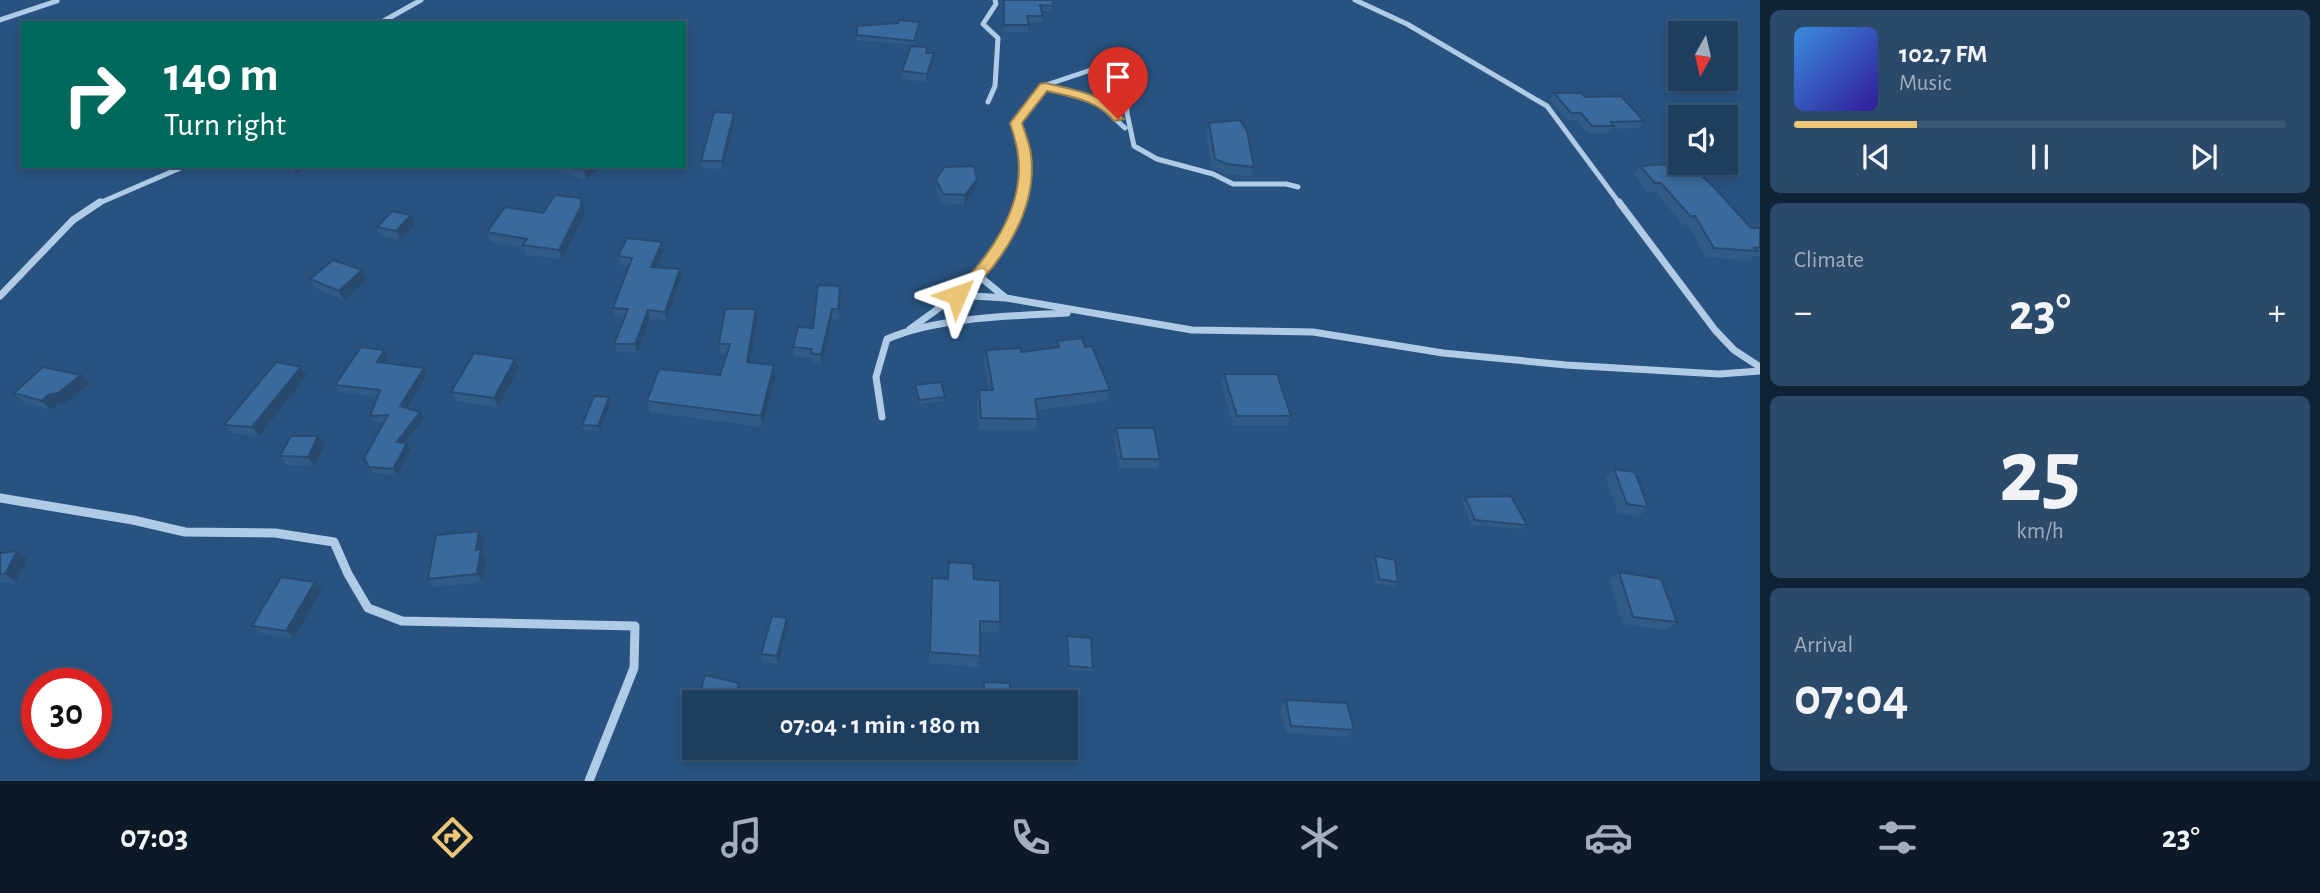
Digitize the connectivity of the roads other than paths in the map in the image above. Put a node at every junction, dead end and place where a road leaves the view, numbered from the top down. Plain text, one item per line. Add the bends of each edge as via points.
1 (421, 0) edge
2 (995, 0) edge
3 (1355, 0) edge
4 (57, 2) edge
5 (0, 20) edge
6 (384, 21) edge
7 (1045, 87) junction
8 (988, 102) dead end
9 (1128, 131) junction
10 (181, 168) edge
11 (1298, 187) dead end
12 (979, 276) junction
13 (957, 295) junction
14 (0, 296) edge
15 (1006, 298) junction
16 (1078, 313) junction
17 (910, 329) junction
18 (1760, 369) edge
19 (882, 417) dead end
20 (0, 498) edge
21 (589, 781) edge

1 - 6 street
2 - 8 street via 983,24 998,38 995,86
3 - 18 street via 1407,23 1547,106 1715,330
4 - 5 street
7 - 9 street via 1108,106
7 - 9 street via 1126,55 1129,87 1124,116
7 - 12 street via 1016,123 1025,154 1018,208 998,251
9 - 11 street via 1134,146 1157,159 1233,184
10 - 14 street via 102,201 73,220
12 - 13 street
12 - 15 street
13 - 15 street
13 - 17 street
15 - 16 street
16 - 17 street
16 - 18 street via 1192,330 1313,332 1566,366 1719,374
17 - 19 street via 887,339 876,377
20 - 21 street via 185,532 275,533 334,542 368,608 402,621 635,626 634,668

